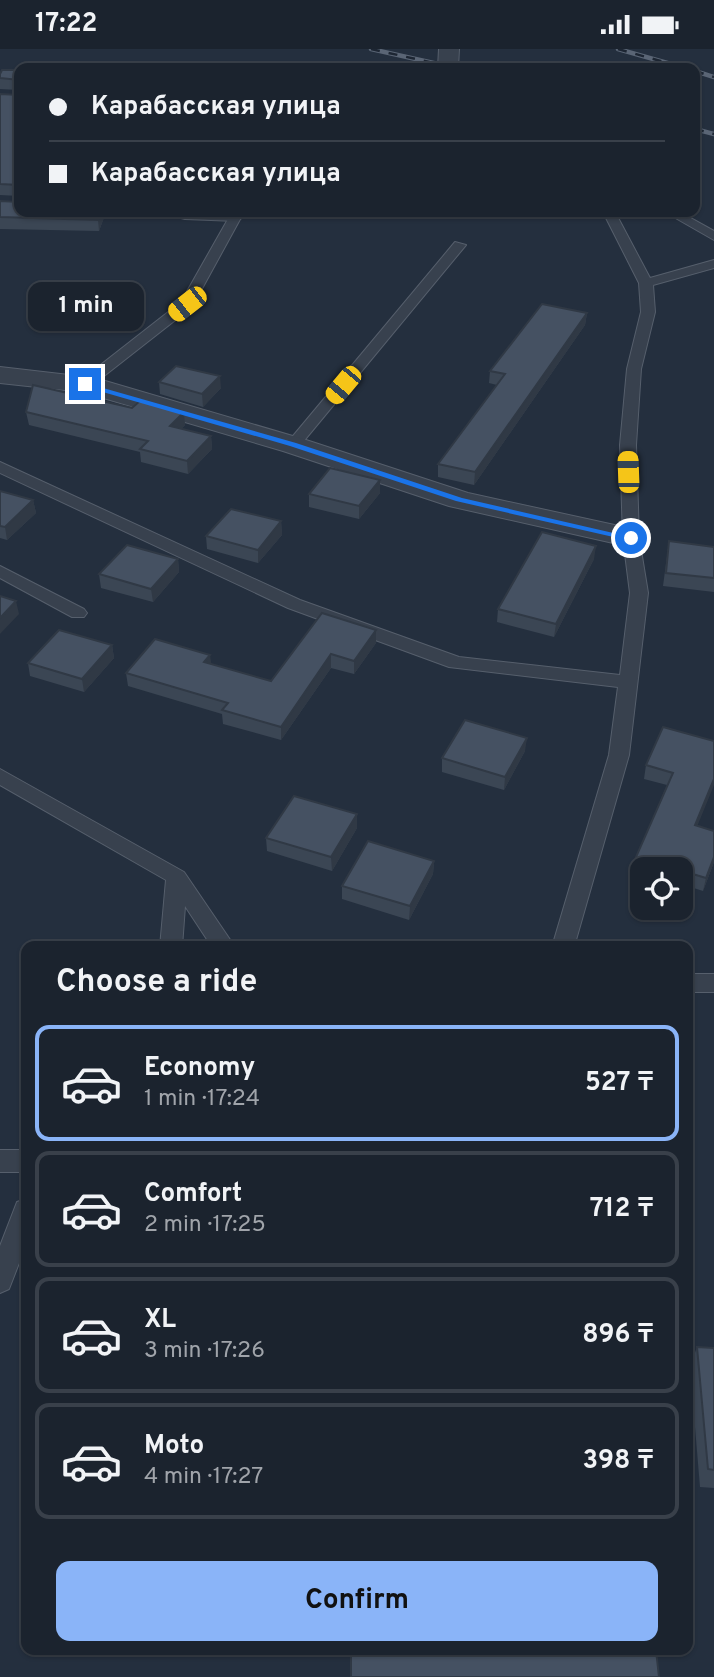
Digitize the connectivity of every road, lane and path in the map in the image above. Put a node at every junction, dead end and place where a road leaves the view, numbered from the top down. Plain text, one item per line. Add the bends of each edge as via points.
1 (235, 217) edge
2 (613, 217) edge
3 (680, 217) edge
4 (714, 236) edge
5 (460, 245) dead end
6 (714, 264) edge
7 (646, 283) junction
8 (0, 375) edge
9 (85, 384) junction
10 (293, 445) junction
11 (0, 467) edge
12 (631, 538) junction
13 (0, 571) edge
14 (78, 613) dead end
15 (628, 682) junction
16 (0, 776) edge
17 (177, 877) junction
18 (172, 941) edge
19 (220, 941) edge
20 (565, 941) edge
21 (693, 983) edge
22 (714, 983) edge
23 (0, 1161) edge
24 (21, 1161) edge
25 (21, 1223) edge
26 (0, 1280) edge

1 - 9 lane via 187,304
2 - 7 lane
3 - 4 lane
5 - 10 lane
6 - 7 lane
7 - 12 lane via 648,312 634,369 628,445
8 - 9 street
9 - 10 street
10 - 12 street via 460,500
11 - 15 lane via 294,604 456,663
12 - 15 lane via 639,593
13 - 14 lane
15 - 20 lane via 619,755
16 - 17 lane
17 - 18 lane
17 - 19 lane
21 - 22 lane
23 - 24 lane
25 - 26 lane

